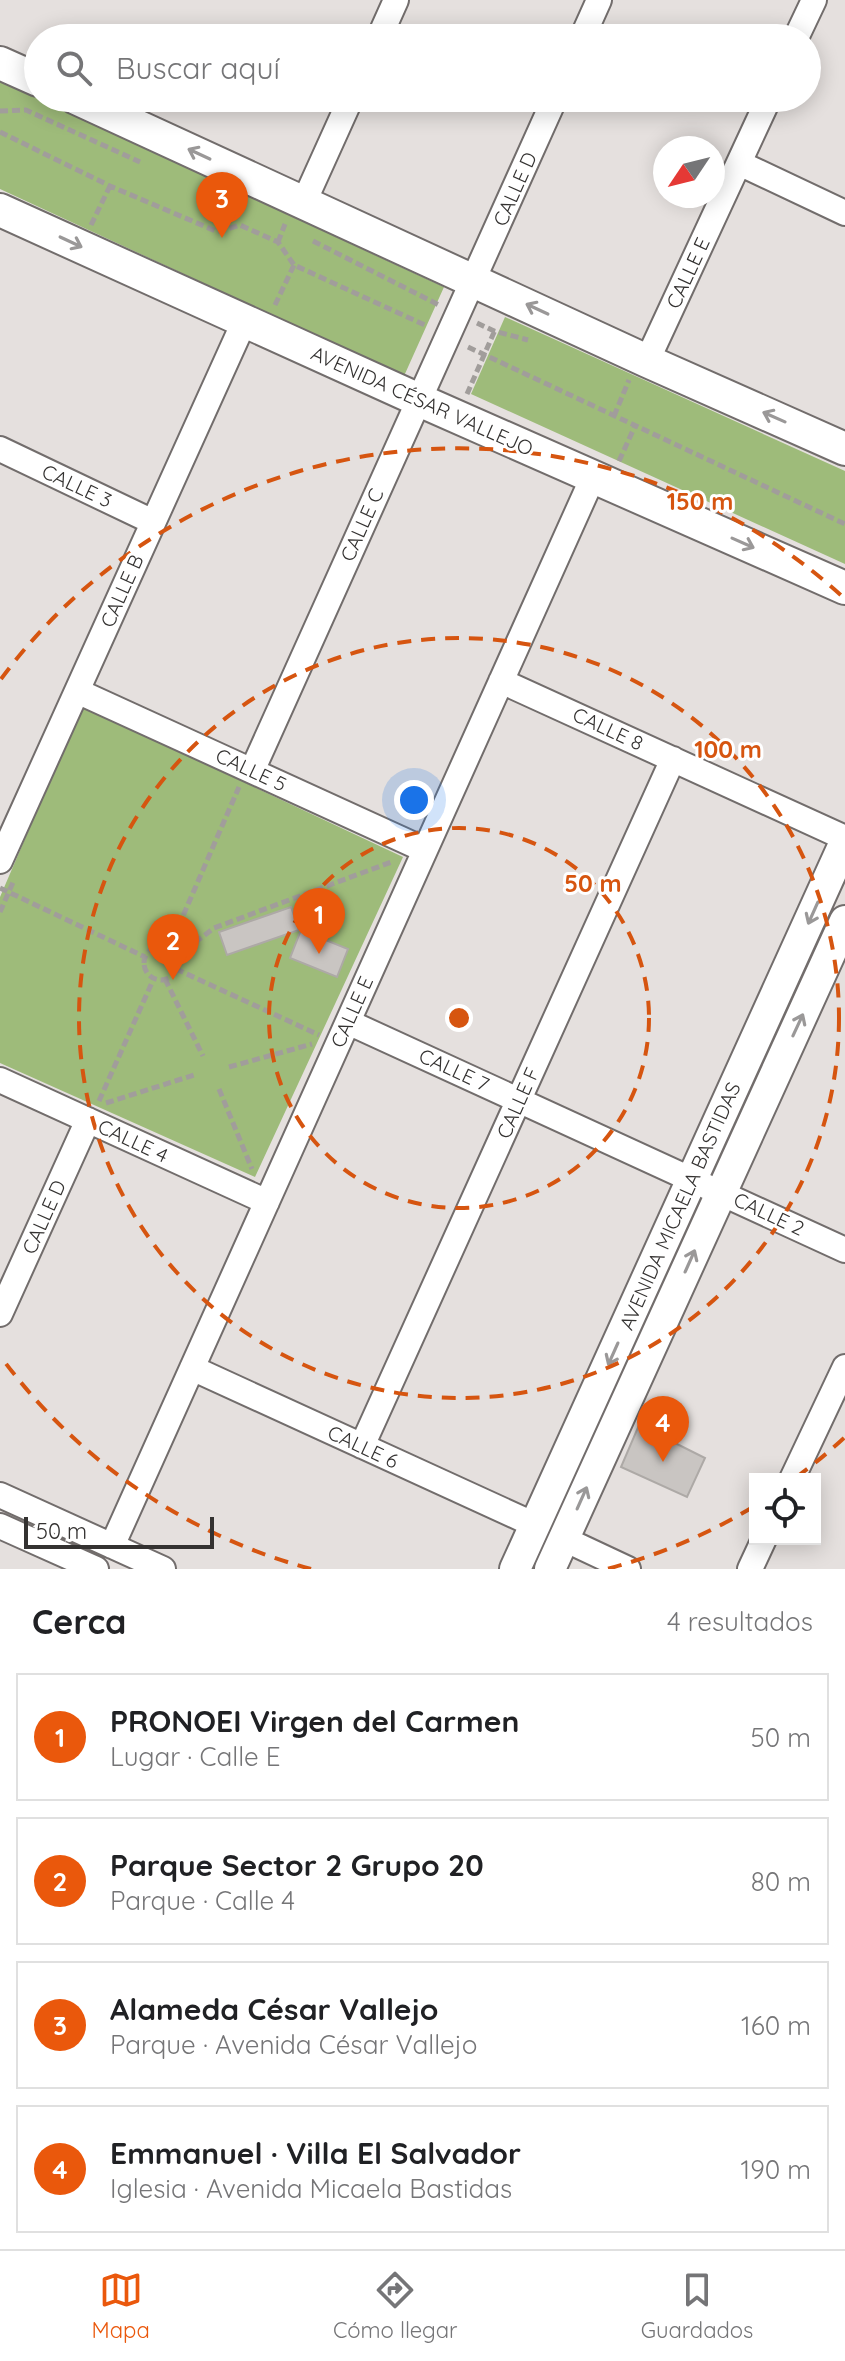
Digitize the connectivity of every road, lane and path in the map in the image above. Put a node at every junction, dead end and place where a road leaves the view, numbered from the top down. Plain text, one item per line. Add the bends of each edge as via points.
1 (599, 0) edge
2 (814, 0) edge
3 (390, 2) edge
4 (383, 24) edge
5 (588, 24) edge
6 (803, 24) edge
7 (0, 63) edge
8 (24, 74) edge
9 (107, 112) edge
10 (345, 112) edge
11 (549, 112) edge
12 (763, 112) edge
13 (0, 132) edge
14 (739, 163) junction
15 (110, 186) junction
16 (304, 202) junction
17 (0, 210) edge
18 (845, 213) edge
19 (90, 225) dead end
20 (294, 265) junction
21 (474, 280) junction
22 (509, 296) junction
23 (259, 315) junction
24 (447, 338) junction
25 (484, 355) junction
26 (643, 359) junction
27 (419, 400) junction
28 (614, 416) junction
29 (457, 417) junction
30 (635, 426) junction
31 (0, 449) edge
32 (845, 449) edge
33 (605, 471) junction
34 (153, 522) junction
35 (845, 524) edge
36 (845, 588) edge
37 (501, 681) junction
38 (77, 691) junction
39 (673, 759) junction
40 (248, 780) junction
41 (225, 782) dead end
42 (845, 840) edge
43 (425, 850) junction
44 (382, 854) dead end
45 (397, 860) junction
46 (8, 870) edge
47 (390, 875) dead end
48 (0, 888) edge
49 (9, 892) junction
50 (0, 912) edge
51 (845, 921) edge
52 (169, 948) junction
53 (145, 957) junction
54 (176, 957) junction
55 (176, 969) junction
56 (154, 978) junction
57 (165, 979) junction
58 (330, 1036) junction
59 (203, 1056) dead end
60 (309, 1056) dead end
61 (229, 1067) dead end
62 (194, 1075) dead end
63 (0, 1080) edge
64 (219, 1089) dead end
65 (519, 1100) junction
66 (88, 1120) junction
67 (261, 1164) dead end
68 (692, 1179) junction
69 (721, 1192) junction
70 (267, 1202) junction
71 (845, 1250) edge
72 (0, 1314) edge
73 (845, 1367) edge
74 (192, 1368) junction
75 (362, 1446) junction
76 (795, 1473) edge
77 (0, 1495) edge
78 (535, 1525) junction
79 (0, 1526) edge
80 (564, 1539) junction
81 (761, 1545) edge
82 (112, 1546) junction
83 (96, 1569) edge
84 (163, 1569) edge
85 (515, 1569) edge
86 (550, 1569) edge
87 (628, 1569) edge
88 (750, 1569) edge

1 - 5 street
2 - 6 street
3 - 4 street
7 - 8 main road
16 -> 9 main road
10 - 16 street
11 - 21 street, CALLE D
12 - 14 street, CALLE E
13 - 15 path
14 - 18 street
14 - 26 street, CALLE E
15 - 19 path
15 - 20 path via 218,232 240,225 278,242
16 - 21 main road
17 -> 23 main road, AVENIDA CÉSAR VALLEJO
20 - 23 path
20 - 24 path
21 - 22 main road
21 - 24 street, CALLE C
22 - 25 path
26 -> 22 main road
23 - 27 main road, AVENIDA CÉSAR VALLEJO
23 - 34 street, CALLE B
24 - 25 path
24 - 27 street, CALLE C
25 - 28 path
25 - 29 path
26 - 28 path
32 -> 26 main road
27 - 29 main road, AVENIDA CÉSAR VALLEJO
27 - 40 street, CALLE C
28 - 30 path
29 - 33 main road, AVENIDA CÉSAR VALLEJO
30 - 33 path
30 - 35 path
31 - 34 street, CALLE 3
33 -> 36 main road, AVENIDA CÉSAR VALLEJO
33 - 37 street, CALLE E
34 - 38 street, CALLE B
37 - 39 street, CALLE 8
37 - 43 street, CALLE E
38 - 40 street, CALLE 5
38 - 46 street, CALLE B
39 - 42 street, CALLE 8
39 - 65 street, CALLE F
40 - 41 path
40 - 43 street, CALLE 5
40 - 52 path
42 -> 68 street, AVENIDA MICAELA BASTIDAS
43 - 58 street, CALLE E
44 - 45 path
45 - 47 path
45 - 54 path via 214,928
46 - 49 path
48 - 49 path
49 - 50 path
49 - 53 path
69 -> 51 street, AVENIDA MICAELA BASTIDAS
52 - 53 path via 152,948
52 - 54 path
53 - 56 path via 145,969
54 - 55 path
55 - 57 path
55 - 58 path
56 - 57 path
56 - 62 path via 97,1105
57 - 59 path
58 - 60 path
58 - 61 path
58 - 65 street, CALLE 7
58 - 70 street, CALLE E
63 - 66 street, CALLE 4
64 - 67 path via 255,1177
65 - 68 street, CALLE 7
65 - 75 street, CALLE F
66 - 70 street, CALLE 4
66 - 72 street, CALLE D
68 - 69 street, CALLE 2
68 -> 78 street, AVENIDA MICAELA BASTIDAS
69 - 71 street, CALLE 2
80 -> 69 street, AVENIDA MICAELA BASTIDAS
70 - 74 street, CALLE E
73 - 76 street
74 - 75 street, CALLE 6
74 - 82 street, CALLE E
75 - 78 street, CALLE 6
77 - 82 street
78 - 85 street, AVENIDA MICAELA BASTIDAS
79 - 83 street
80 - 86 street, AVENIDA MICAELA BASTIDAS
80 - 87 street
81 - 88 street
82 - 84 street

